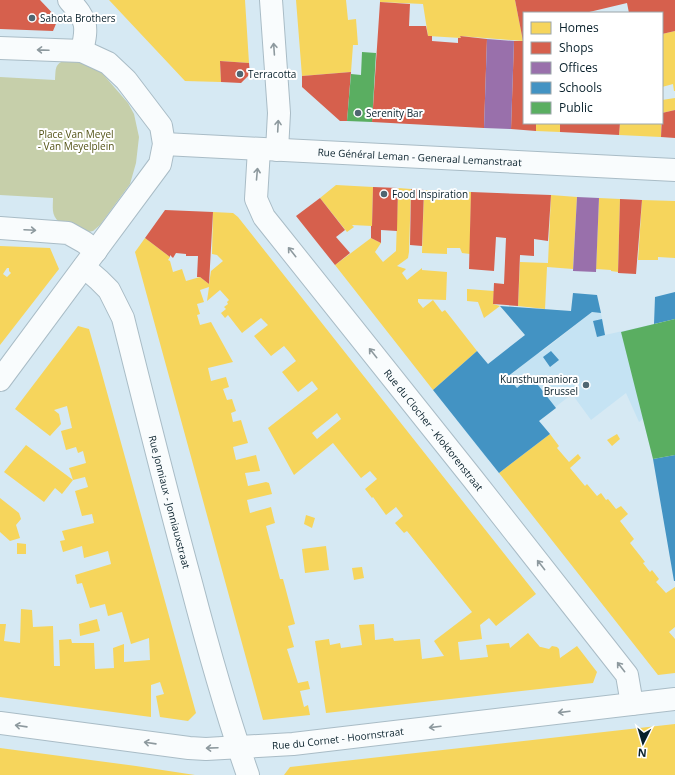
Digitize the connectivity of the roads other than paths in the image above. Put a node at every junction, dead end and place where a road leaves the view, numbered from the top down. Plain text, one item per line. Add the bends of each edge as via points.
1 (69, 0) edge
2 (271, 0) edge
3 (0, 48) edge
4 (82, 51) junction
5 (164, 144) junction
6 (268, 150) junction
7 (675, 170) edge
8 (0, 228) edge
9 (90, 259) junction
10 (0, 380) edge
11 (675, 699) edge
12 (632, 704) junction
13 (0, 723) edge
14 (239, 747) junction
15 (248, 775) edge

1 - 4 street via 82,14 86,33
6 -> 2 street, Rue du Clocher - Kloktorenstraat via 279,107
4 -> 3 street
4 - 5 street via 108,63 126,80 161,126
5 - 6 street, Rue Général Leman - Generaal Lemanstraat
5 - 9 street via 160,164
6 - 7 street, Rue Général Leman - Generaal Lemanstraat
12 -> 6 street, Rue du Clocher - Kloktorenstraat via 627,675 264,217 256,199
8 -> 9 street via 68,233 84,242
9 - 10 street
9 - 14 street, Rue Jonniaux - Jonniauxstraat via 123,318 177,531 216,675
11 - 12 street, Rue du Cornet - Hoornstraat
12 -> 14 street, Rue du Cornet - Hoornstraat via 293,744
14 -> 13 street, Rue du Cornet - Hoornstraat via 189,748
14 - 15 street, Rue Jonniaux - Jonniauxstraat

